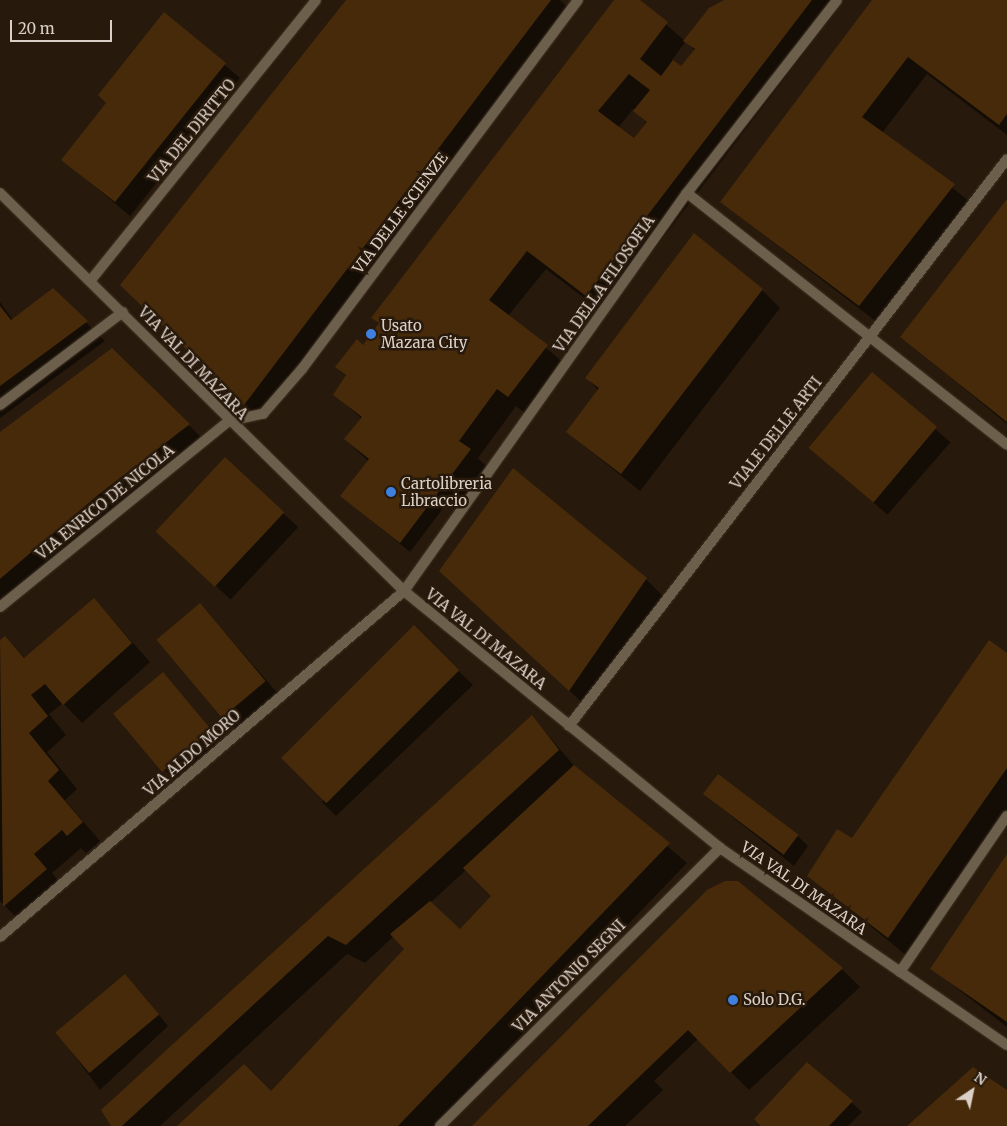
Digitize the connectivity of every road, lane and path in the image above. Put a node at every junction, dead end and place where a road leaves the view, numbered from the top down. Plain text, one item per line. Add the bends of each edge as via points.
1 (316, 0) edge
2 (578, 0) edge
3 (837, 0) edge
4 (1007, 159) edge
5 (0, 193) edge
6 (687, 193) junction
7 (91, 280) junction
8 (123, 312) junction
9 (871, 336) junction
10 (0, 405) edge
11 (228, 421) junction
12 (1007, 444) edge
13 (404, 591) junction
14 (0, 607) edge
15 (569, 726) junction
16 (1007, 816) edge
17 (720, 848) junction
18 (0, 938) edge
19 (900, 972) junction
20 (1007, 1045) edge
21 (440, 1126) edge

1 - 7 street, VIA DEL DIRITTO
2 - 11 street, VIA DELLE SCIENZE via 302,369 263,414
3 - 6 street, VIA DELLA FILOSOFIA
4 - 9 street, VIALE DELLE ARTI
5 - 7 street, VIA VAL DI MAZARA
6 - 9 street
6 - 13 street, VIA DELLA FILOSOFIA
7 - 8 street, VIA VAL DI MAZARA
8 - 10 street
8 - 11 street, VIA VAL DI MAZARA
9 - 12 street
9 - 15 street, VIALE DELLE ARTI
11 - 13 street, VIA VAL DI MAZARA
11 - 14 street, VIA ENRICO DE NICOLA
13 - 15 street, VIA VAL DI MAZARA
13 - 18 street, VIA ALDO MORO
15 - 17 street, VIA VAL DI MAZARA
16 - 19 street
17 - 19 street, VIA VAL DI MAZARA
17 - 21 street, VIA ANTONIO SEGNI
19 - 20 street, VIA VAL DI MAZARA

